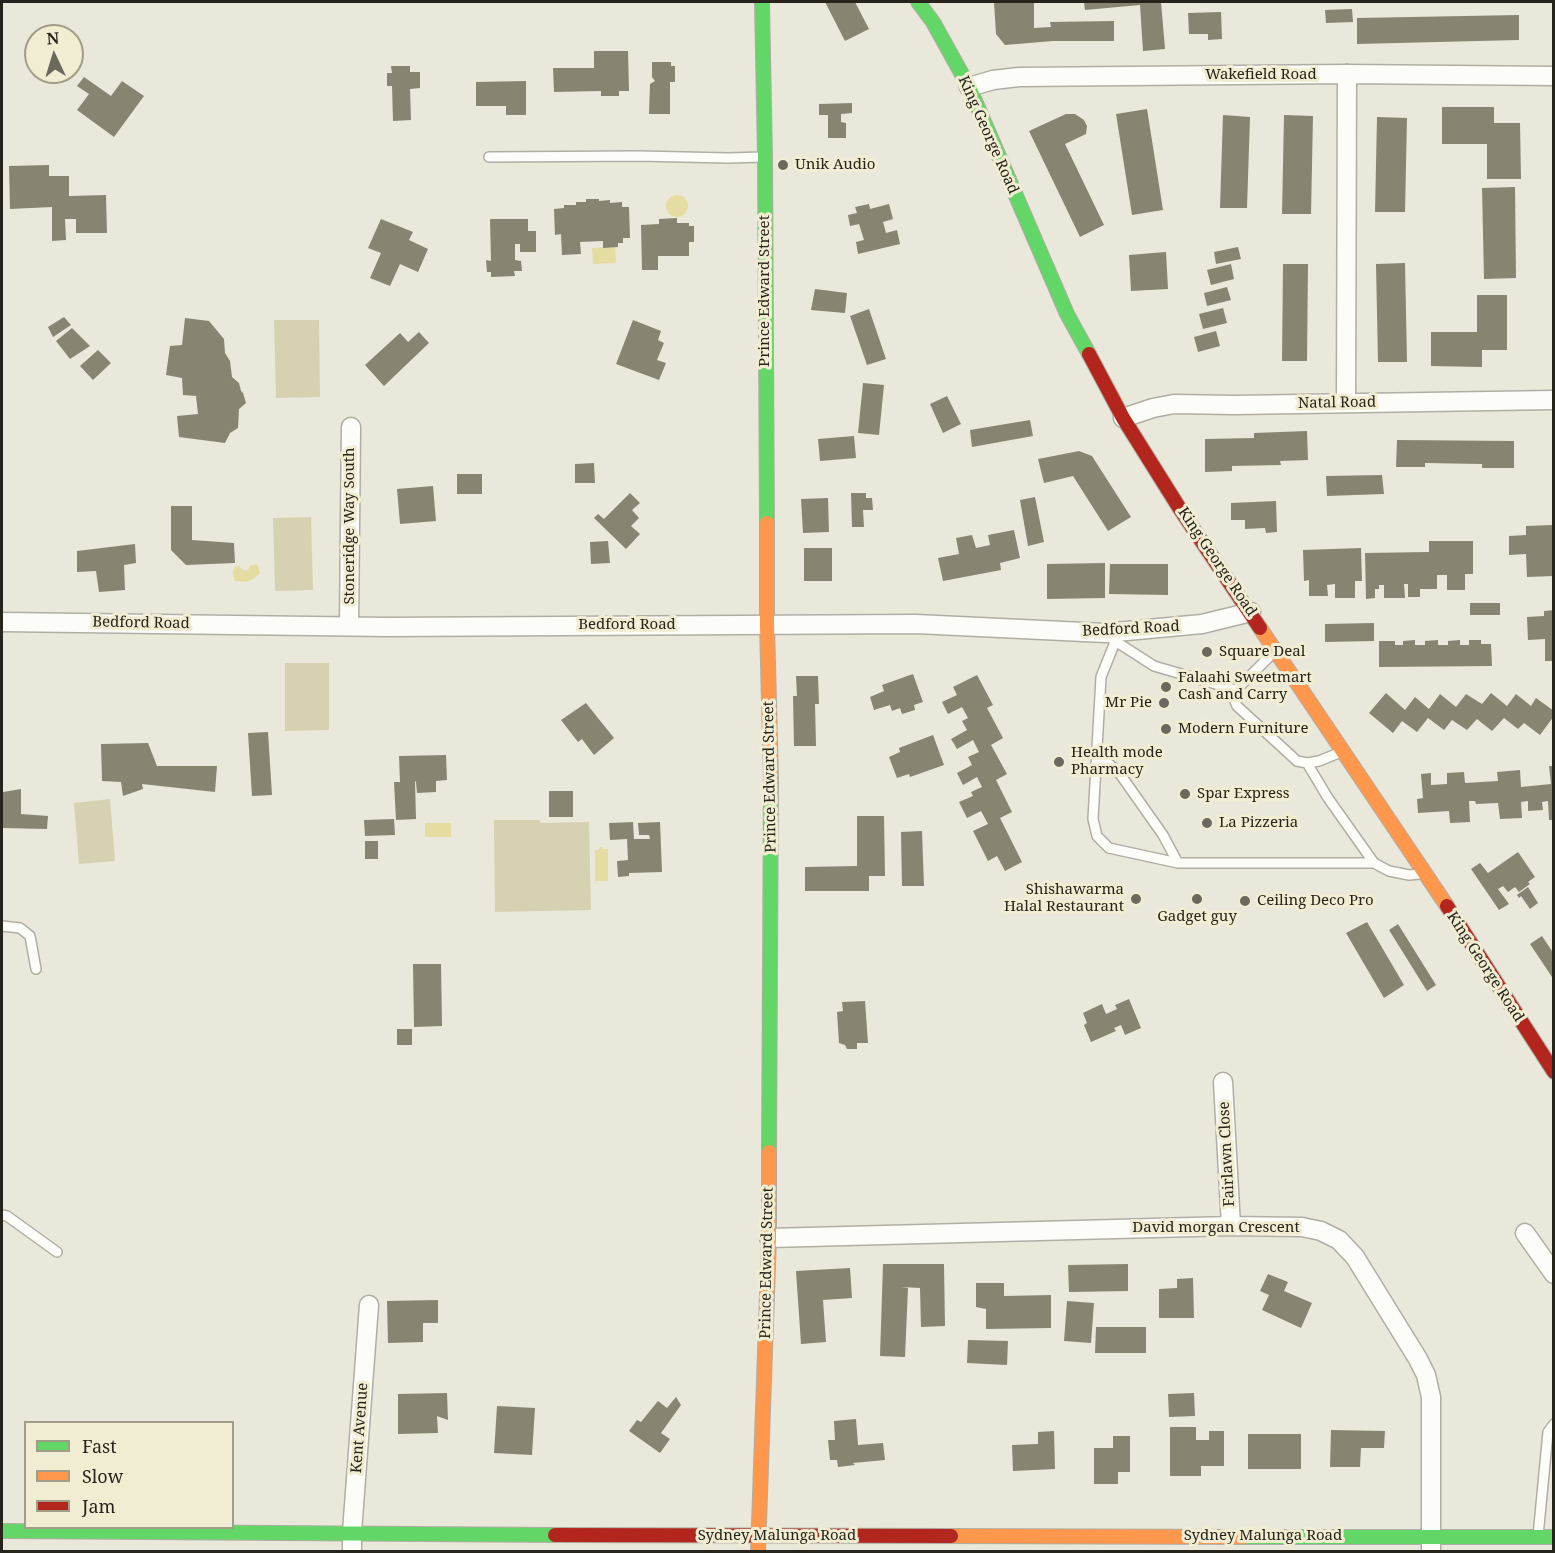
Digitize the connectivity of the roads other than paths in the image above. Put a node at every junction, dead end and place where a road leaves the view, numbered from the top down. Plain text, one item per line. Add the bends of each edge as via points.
1 (762, 2) edge
2 (918, 2) edge
3 (928, 2) edge
4 (933, 22) junction
5 (1347, 74) junction
6 (1554, 76) edge
7 (969, 87) junction
8 (765, 157) junction
9 (489, 158) dead end
10 (1554, 400) edge
11 (1346, 403) junction
12 (1123, 418) junction
13 (351, 428) dead end
14 (1251, 612) junction
15 (2, 622) edge
16 (767, 624) junction
17 (349, 625) junction
18 (1110, 637) junction
19 (1276, 650) junction
20 (1236, 690) junction
21 (1344, 752) junction
22 (1097, 753) junction
23 (1307, 764) junction
24 (1178, 863) junction
25 (1374, 863) junction
26 (1425, 874) junction
27 (2, 926) edge
28 (36, 969) dead end
29 (1554, 1072) edge
30 (1223, 1082) dead end
31 (2, 1215) edge
32 (1231, 1226) junction
33 (1525, 1233) dead end
34 (769, 1238) junction
35 (57, 1252) dead end
36 (1554, 1274) edge
37 (369, 1305) dead end
38 (1554, 1424) edge
39 (2, 1531) edge
40 (352, 1532) junction
41 (758, 1536) junction
42 (1538, 1537) junction
43 (1554, 1537) edge
44 (1431, 1544) edge
45 (352, 1551) edge
46 (758, 1551) edge

1 - 8 main road, Prince Edward Street
2 - 4 main road, King George Road
3 - 4 main road, King George Road
4 - 7 main road, King George Road
5 - 6 street, Wakefield Road
5 - 7 street, Wakefield Road via 1019,77
5 - 11 street
7 - 12 main road, King George Road via 1067,314
8 - 9 lane
8 - 16 main road, Prince Edward Street
10 - 11 street, Natal Road
11 - 12 street, Natal Road via 1174,404
12 - 14 main road, King George Road
13 - 17 street, Stoneridge Way South
14 - 18 street, Bedford Road via 1202,624
14 - 19 main road, King George Road
15 - 17 street, Bedford Road
16 - 17 street, Bedford Road
16 - 18 street, Bedford Road via 916,624
16 - 34 main road, Prince Edward Street via 771,765
18 - 20 lane via 1154,666
18 - 22 lane via 1101,677
19 - 20 lane
19 - 21 main road, King George Road
20 - 23 lane via 1237,706 1297,761
21 - 23 lane
21 - 26 main road, King George Road
22 - 24 lane via 1120,774
22 - 24 lane via 1093,819 1097,836 1109,848
23 - 25 lane
24 - 25 lane
25 - 26 lane via 1389,871
26 - 29 main road, King George Road
27 - 28 lane via 20,928 30,936
30 - 32 street, Fairlawn Close
31 - 35 lane
32 - 34 street, David morgan Crescent
32 - 44 street, David morgan Crescent via 1321,1231 1339,1240 1355,1257 1418,1359 1431,1397
33 - 36 street
34 - 41 main road, Prince Edward Street
37 - 40 street, Kent Avenue
38 - 42 lane via 1548,1432
39 - 40 main road, Sydney Malunga Road
40 - 41 main road, Sydney Malunga Road
40 - 45 street, Kent Avenue
41 - 44 main road, Sydney Malunga Road
41 - 46 main road, Prince Edward Street
42 - 43 main road, Sydney Malunga Road
42 - 44 main road, Sydney Malunga Road

